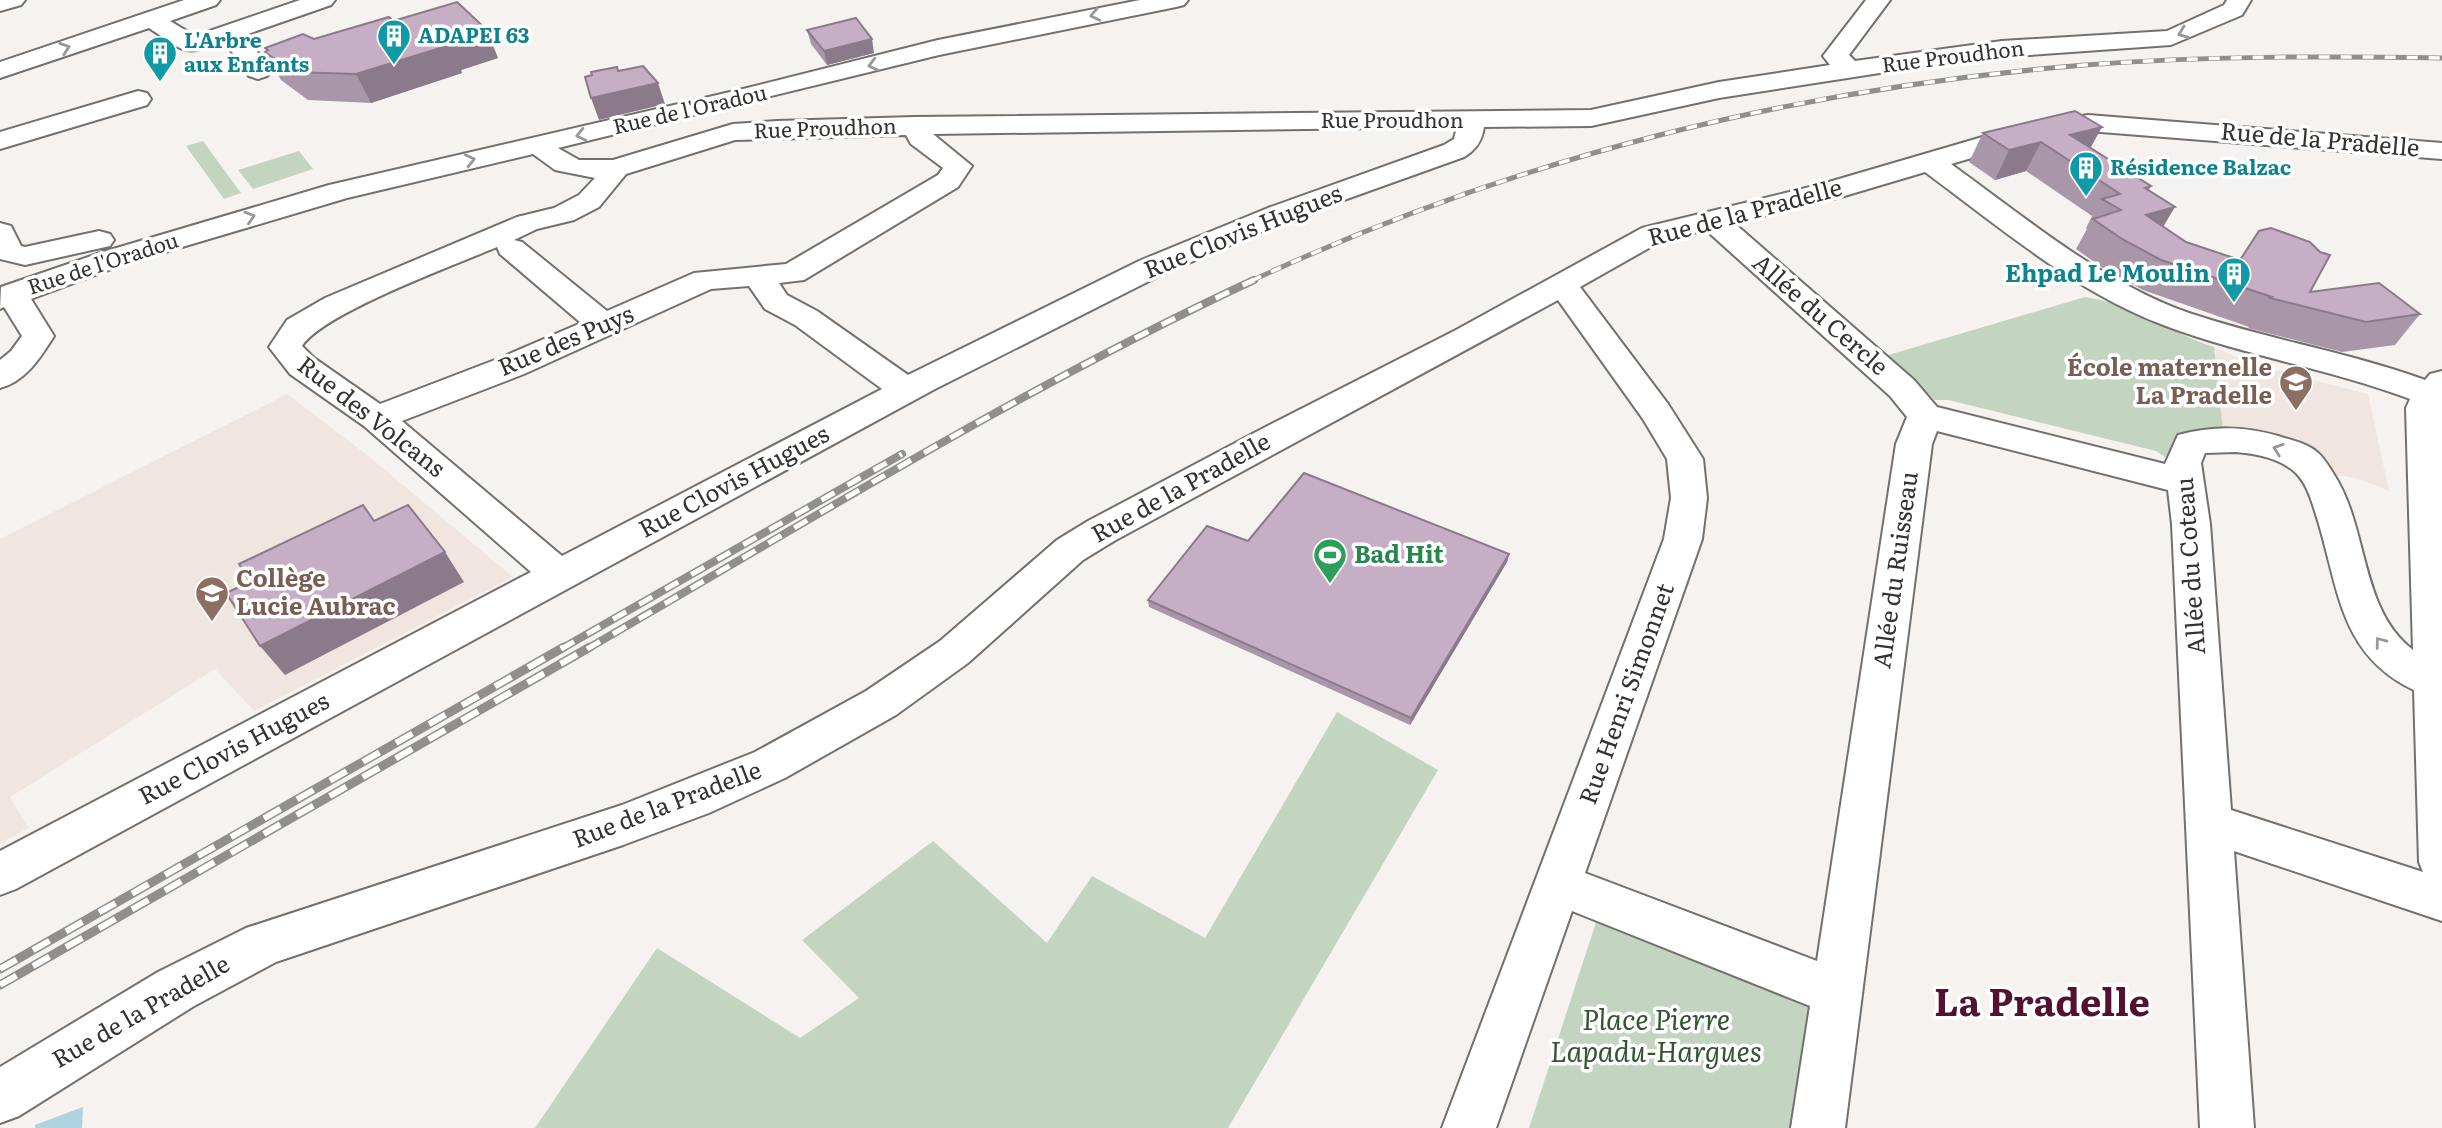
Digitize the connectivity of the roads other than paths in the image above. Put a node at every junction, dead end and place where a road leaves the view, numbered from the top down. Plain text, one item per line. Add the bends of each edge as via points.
1 (13, 0) edge
2 (208, 0) edge
3 (323, 0) edge
4 (1176, 0) edge
5 (1878, 0) edge
6 (2239, 0) edge
7 (0, 4) edge
8 (151, 19) junction
9 (230, 32) junction
10 (0, 70) edge
11 (1849, 70) junction
12 (258, 71) dead end
13 (0, 117) edge
14 (1471, 120) junction
15 (914, 125) junction
16 (0, 141) edge
17 (539, 145) junction
18 (2442, 151) edge
19 (1931, 163) junction
20 (616, 168) junction
21 (1711, 219) junction
22 (206, 230) junction
23 (0, 232) edge
24 (511, 248) dead end
25 (759, 278) junction
26 (1561, 283) junction
27 (6, 296) edge
28 (604, 325) junction
29 (0, 377) edge
30 (2436, 388) edge
31 (906, 390) junction
32 (1925, 416) junction
33 (376, 418) junction
34 (2185, 482) junction
35 (556, 576) junction
36 (2438, 682) edge
37 (2208, 823) junction
38 (2442, 862) edge
39 (0, 874) edge
40 (1558, 884) junction
41 (2442, 899) edge
42 (1836, 992) junction
43 (0, 1097) edge
44 (1469, 1128) edge
45 (1818, 1128) edge
46 (2227, 1128) edge

1 - 7 street
2 - 8 street
3 - 9 street
4 -> 17 street, Rue de l'Oradou via 938,48
5 - 11 street via 1836,56
6 -> 11 street, Rue Proudhon via 2234,10 2171,38 2002,48
8 - 9 street via 192,46
10 -> 8 street
9 - 12 street
11 - 14 street, Rue Proudhon via 1719,90 1591,118
13 - 16 street via 132,90
14 - 15 street, Rue Proudhon
14 - 31 street, Rue Clovis Hugues via 1465,145 1440,157 1278,214 1150,268
15 - 20 street, Rue Proudhon via 733,132
15 - 25 street, Rue des Puys via 921,138 958,166 948,181 793,273
17 - 20 street, Rue Proudhon via 579,171
22 -> 17 street, Rue de l'Oradou via 339,191
18 - 19 street, Rue de la Pradelle via 2088,123 2030,132
19 - 21 street, Rue de la Pradelle
19 - 30 street via 2112,290 2211,330
20 - 33 street, Rue des Volcans via 589,201 564,214 527,223 337,305 298,327 285,347 302,366
21 - 26 street, Rue de la Pradelle via 1653,234
21 - 32 street, Allée du Cercle via 1902,388
22 - 23 street, Rue de l'Oradou via 195,216 180,218 25,257 9,252
22 - 27 street, Rue de l'Oradou
24 - 28 street
25 - 28 street, Rue des Puys via 705,281
25 - 31 street via 776,302 806,318
26 - 40 street, Rue Henri Simonnet via 1685,459 1689,498 1684,539
26 - 43 street, Rue de la Pradelle via 1101,531 1070,550 954,652 881,703 770,765 623,825 263,944 176,989
27 - 29 street via 38,336 23,358
28 - 33 street, Rue des Puys
30 - 36 street via 2423,408
31 - 35 street, Rue Clovis Hugues
32 - 34 street
32 - 42 street, Allée du Ruisseau via 1914,444
33 - 35 street, Rue des Volcans via 540,557
36 -> 34 street, Allée du Coteau via 2390,655 2370,628 2333,506 2310,466 2286,450 2213,437 2191,444 2183,463
34 - 37 street, Allée du Coteau
35 - 39 street, Rue Clovis Hugues
36 - 38 street
37 - 41 street
37 - 46 street, Allée du Coteau
40 - 42 street
40 - 44 street, Rue Henri Simonnet
42 - 45 street, Allée du Ruisseau

